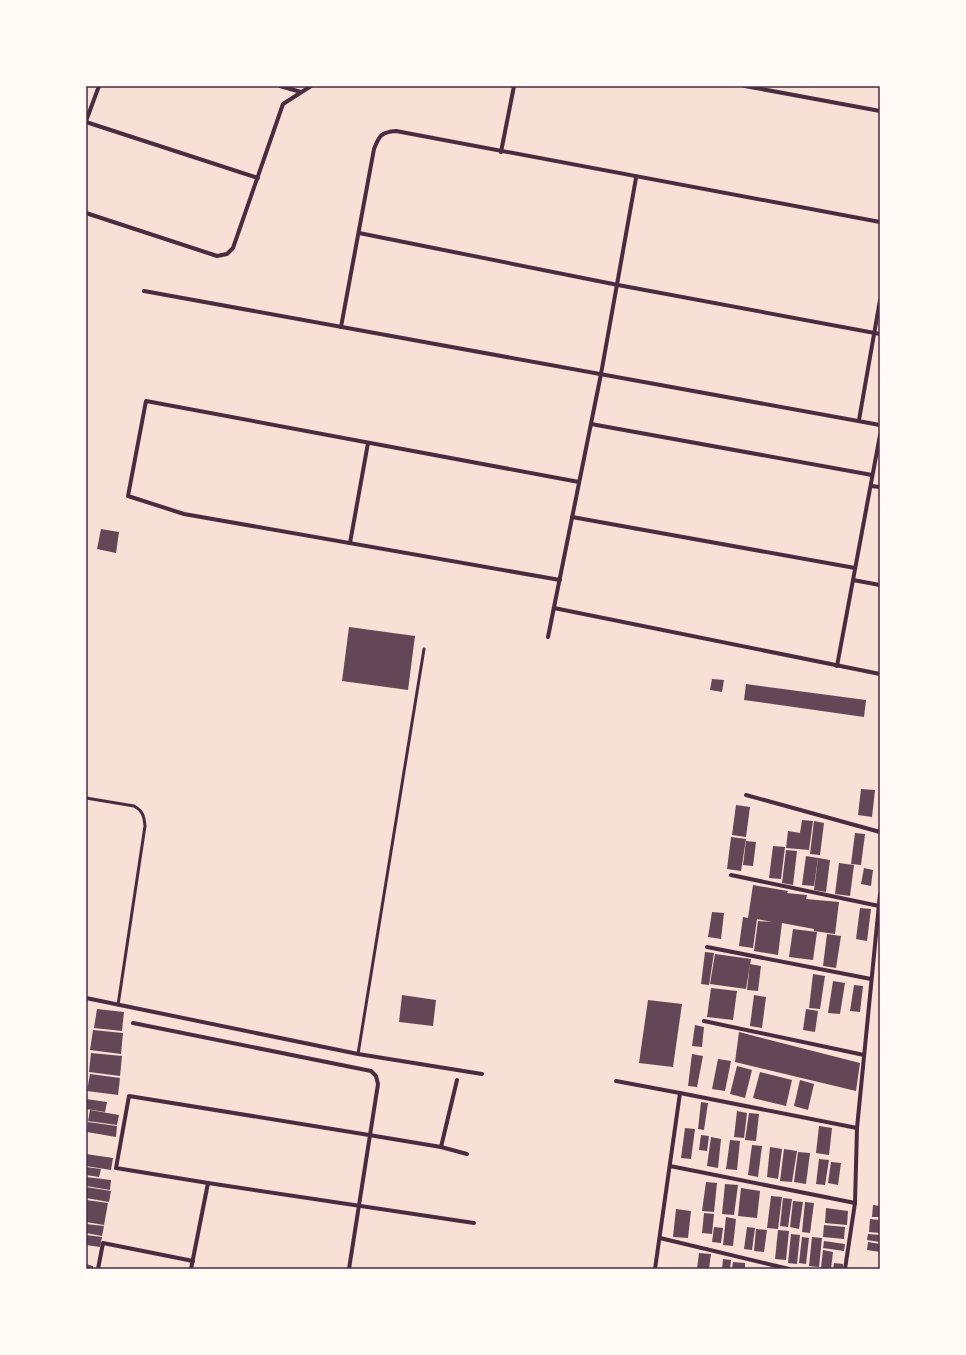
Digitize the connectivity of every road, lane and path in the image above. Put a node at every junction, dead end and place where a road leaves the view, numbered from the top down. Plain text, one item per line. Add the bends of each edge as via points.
1 (99, 86) edge
2 (280, 86) edge
3 (311, 86) edge
4 (514, 86) edge
5 (745, 86) edge
6 (301, 92) junction
7 (880, 111) edge
8 (86, 122) edge
9 (501, 152) junction
10 (258, 178) junction
11 (636, 178) junction
12 (86, 213) edge
13 (880, 222) edge
14 (358, 233) junction
15 (618, 285) junction
16 (144, 291) dead end
17 (880, 300) edge
18 (341, 327) junction
19 (874, 333) junction
20 (880, 334) edge
21 (601, 374) junction
22 (859, 420) junction
23 (591, 424) junction
24 (880, 425) edge
25 (880, 435) edge
26 (368, 443) junction
27 (872, 475) junction
28 (579, 482) junction
29 (871, 486) junction
30 (880, 487) edge
31 (572, 517) junction
32 (350, 543) junction
33 (855, 568) junction
34 (560, 580) junction
35 (853, 580) junction
36 (880, 585) edge
37 (554, 608) junction
38 (548, 637) dead end
39 (424, 649) dead end
40 (837, 666) junction
41 (880, 674) edge
42 (746, 796) dead end
43 (86, 798) edge
44 (880, 832) edge
45 (731, 876) dead end
46 (880, 894) edge
47 (879, 906) junction
48 (707, 947) dead end
49 (872, 979) junction
50 (86, 998) edge
51 (118, 1004) junction
52 (704, 1021) dead end
53 (133, 1023) dead end
54 (358, 1054) junction
55 (864, 1055) junction
56 (482, 1074) dead end
57 (457, 1080) dead end
58 (616, 1081) dead end
59 (680, 1093) junction
60 (857, 1128) junction
61 (369, 1135) junction
62 (441, 1147) junction
63 (467, 1154) dead end
64 (670, 1166) junction
65 (208, 1183) junction
66 (855, 1203) junction
67 (360, 1205) junction
68 (474, 1223) dead end
69 (660, 1238) junction
70 (193, 1261) junction
71 (98, 1269) edge
72 (192, 1269) edge
73 (349, 1269) edge
74 (656, 1269) edge
75 (789, 1269) edge
76 (845, 1269) edge

1 - 8 street
2 - 6 street
3 - 6 street
4 - 9 street
5 - 7 street
6 - 10 street via 284,104
8 - 10 street
9 - 11 street
9 - 14 street via 386,132 378,138 374,149
10 - 12 street via 234,248 227,254 217,256
11 - 13 street
11 - 15 street
14 - 15 street
14 - 18 street
15 - 19 street
15 - 21 street
16 - 18 street
17 - 19 street
18 - 21 street
19 - 20 street
19 - 22 street
21 - 22 street
21 - 23 street
22 - 24 street
23 - 27 street
23 - 28 street
25 - 27 street
26 - 28 street
26 - 32 street
26 - 32 street via 146,402 129,489 128,496 184,514
27 - 29 street
28 - 31 street
29 - 30 street
29 - 33 street
31 - 33 street
31 - 34 street
32 - 34 street
33 - 35 street
34 - 37 street
35 - 36 street
35 - 40 street
37 - 38 street
37 - 40 street
39 - 54 lane
40 - 41 street
42 - 44 street
43 - 51 lane via 134,806 141,810 144,818 145,826
45 - 47 street
46 - 47 street
47 - 49 street
48 - 49 street
49 - 55 street
50 - 51 street
51 - 54 street
52 - 55 street
53 - 61 street via 371,1071 376,1076 378,1084
54 - 56 street
55 - 60 street
57 - 62 street
58 - 59 street
59 - 60 street
59 - 64 street
60 - 66 street
61 - 62 street
61 - 65 street via 128,1096 116,1168
61 - 67 street
62 - 63 street
64 - 66 street
64 - 69 street
65 - 67 street
65 - 70 street
66 - 76 street
67 - 68 street
67 - 73 street
69 - 74 street
69 - 75 street
70 - 71 street via 103,1243
70 - 72 street

